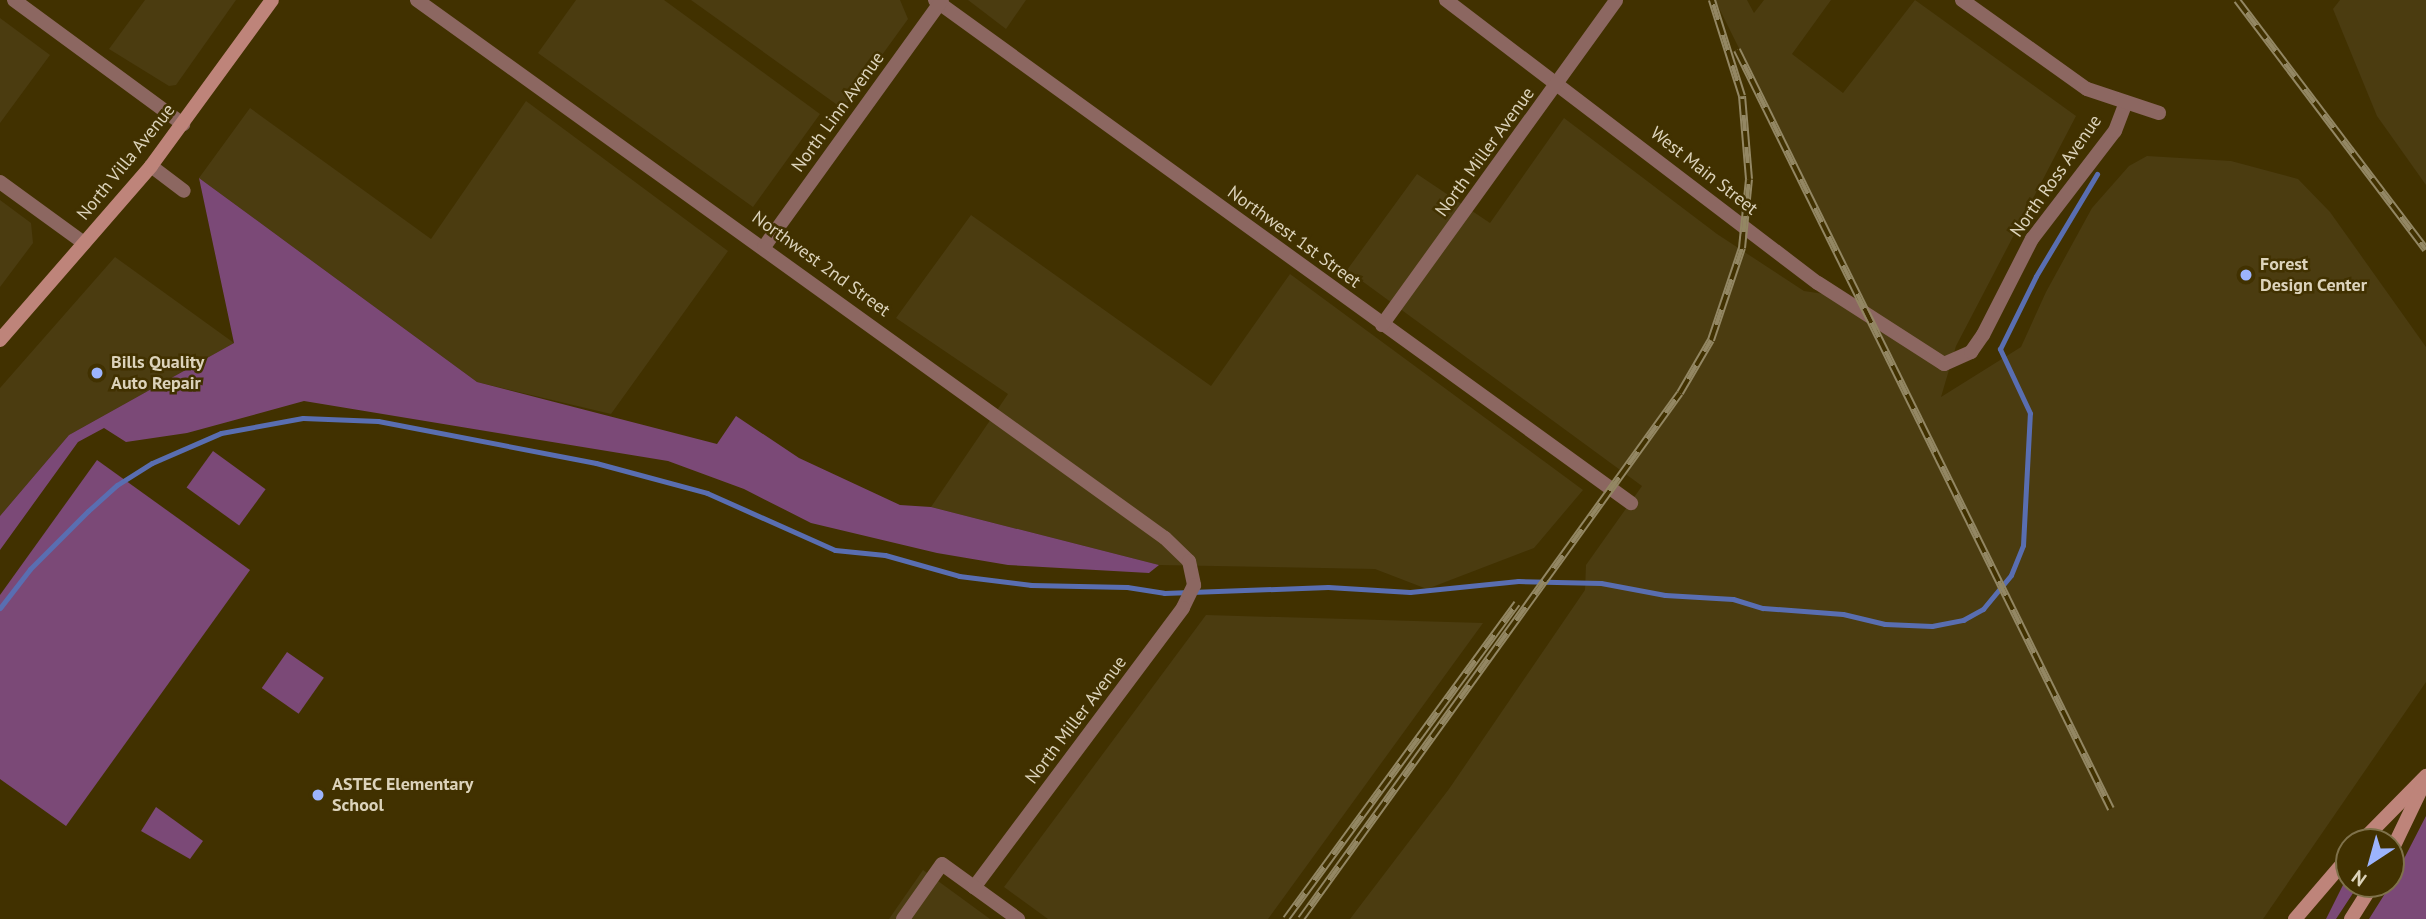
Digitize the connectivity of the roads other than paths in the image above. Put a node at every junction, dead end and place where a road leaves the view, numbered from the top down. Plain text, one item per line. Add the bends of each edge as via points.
1 (14, 0) edge
2 (272, 0) edge
3 (417, 0) edge
4 (1446, 0) edge
5 (1616, 0) edge
6 (1962, 0) edge
7 (939, 1) edge
8 (1559, 83) junction
9 (2125, 105) junction
10 (2159, 113) dead end
11 (183, 124) junction
12 (151, 166) junction
13 (0, 181) edge
14 (184, 191) dead end
15 (84, 243) junction
16 (764, 247) junction
17 (1382, 325) junction
18 (0, 340) edge
19 (1944, 364) joint
20 (1631, 503) dead end
21 (1193, 576) joint
22 (2426, 777) edge
23 (2375, 828) edge
24 (2402, 828) edge
25 (2335, 872) edge
26 (974, 887) junction
27 (2364, 898) edge
28 (903, 919) edge
29 (1018, 919) edge
30 (2295, 919) edge
31 (2351, 919) edge

1 - 11 street
2 - 11 main road, North Villa Avenue
3 - 16 street, Northwest 2nd Street
4 - 8 street, West Main Street
5 - 8 street, North Miller Avenue
6 - 9 street via 2069,77
7 - 16 street, North Linn Avenue
7 - 17 street, Northwest 1st Street
8 - 17 street, North Miller Avenue
8 - 19 street, West Main Street via 1818,283
9 - 10 street
9 - 19 street, North Ross Avenue via 2115,131 2032,239 1983,335 1971,352
11 - 12 main road, North Villa Avenue
12 - 14 street
12 - 15 main road, North Villa Avenue
13 - 15 street
15 - 18 main road, North Villa Avenue
16 - 21 street, Northwest 2nd Street via 1166,538
17 - 20 street, Northwest 1st Street
21 - 26 street, North Miller Avenue via 1183,608
22 - 23 main road
22 - 24 main road
25 - 30 main road
26 - 28 street via 942,864
26 - 29 street
27 - 31 main road

